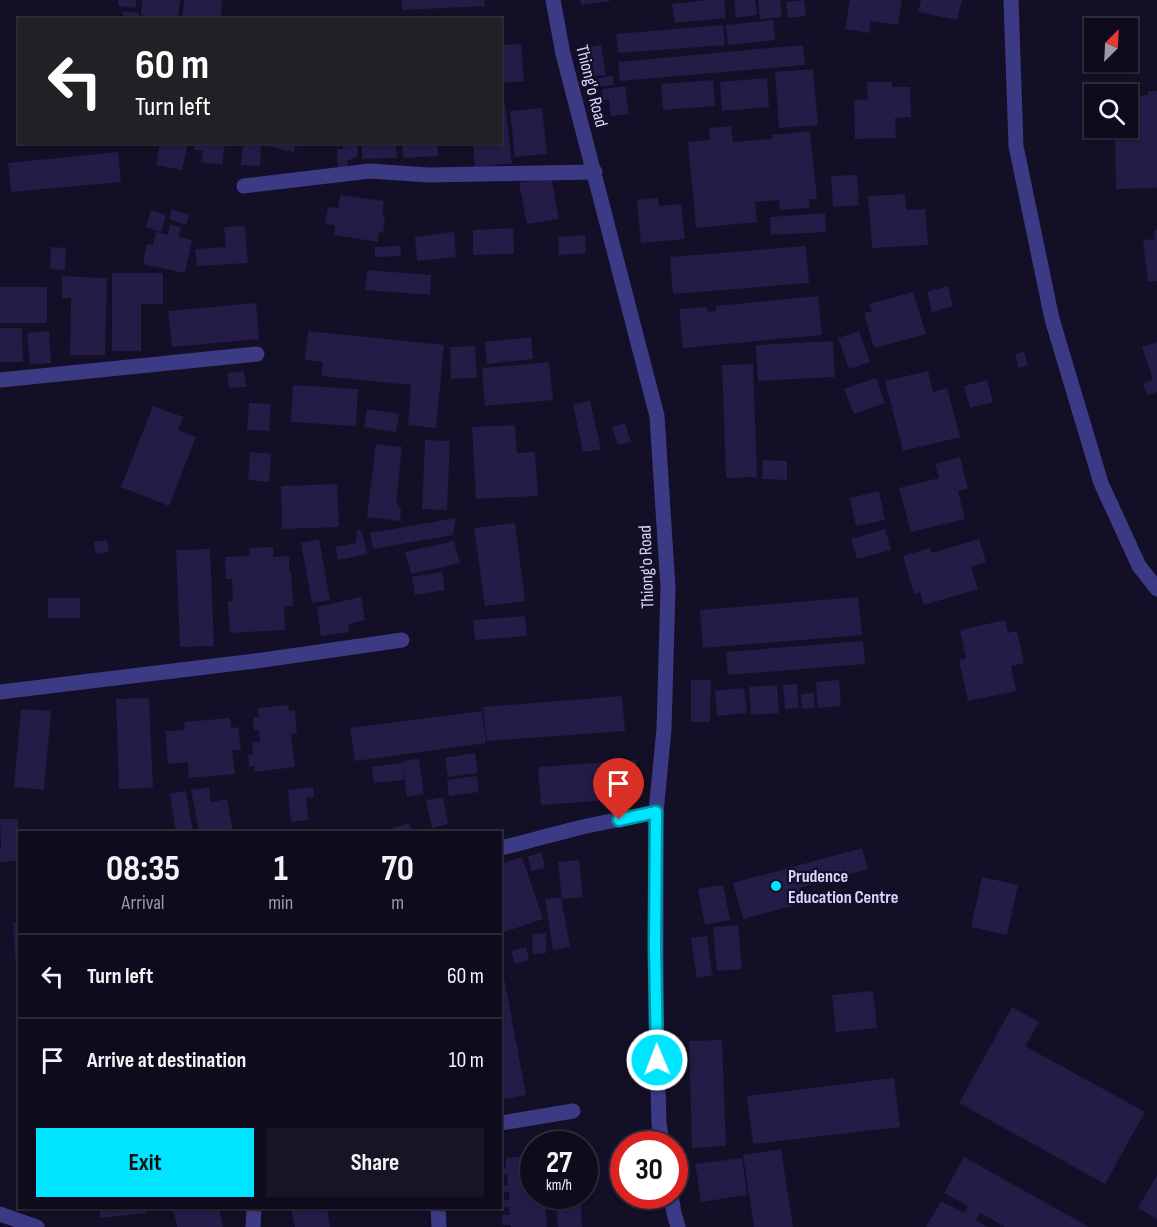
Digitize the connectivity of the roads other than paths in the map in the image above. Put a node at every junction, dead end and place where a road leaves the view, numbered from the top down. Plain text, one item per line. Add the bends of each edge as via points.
1 (553, 0) edge
2 (1011, 0) edge
3 (595, 172) junction
4 (244, 186) dead end
5 (257, 354) dead end
6 (0, 380) edge
7 (1157, 589) edge
8 (402, 640) dead end
9 (0, 692) edge
10 (656, 812) junction
11 (502, 848) edge
12 (573, 1111) dead end
13 (502, 1122) edge
14 (660, 1131) edge
15 (254, 1209) edge
16 (438, 1209) edge
17 (673, 1209) edge
18 (0, 1215) edge
19 (37, 1227) edge
20 (253, 1227) edge
21 (439, 1227) edge
22 (678, 1227) edge

1 - 3 street, Thiong'o Road via 563,54
2 - 7 street via 1016,146 1052,319 1101,483 1139,566
3 - 4 street via 429,175 370,171
3 - 10 street, Thiong'o Road via 657,416 669,588 664,729
5 - 6 street
8 - 9 street
10 - 11 street
10 - 14 street, Thiong'o Road
12 - 13 street
15 - 20 street
16 - 21 street
17 - 22 street
18 - 19 street

